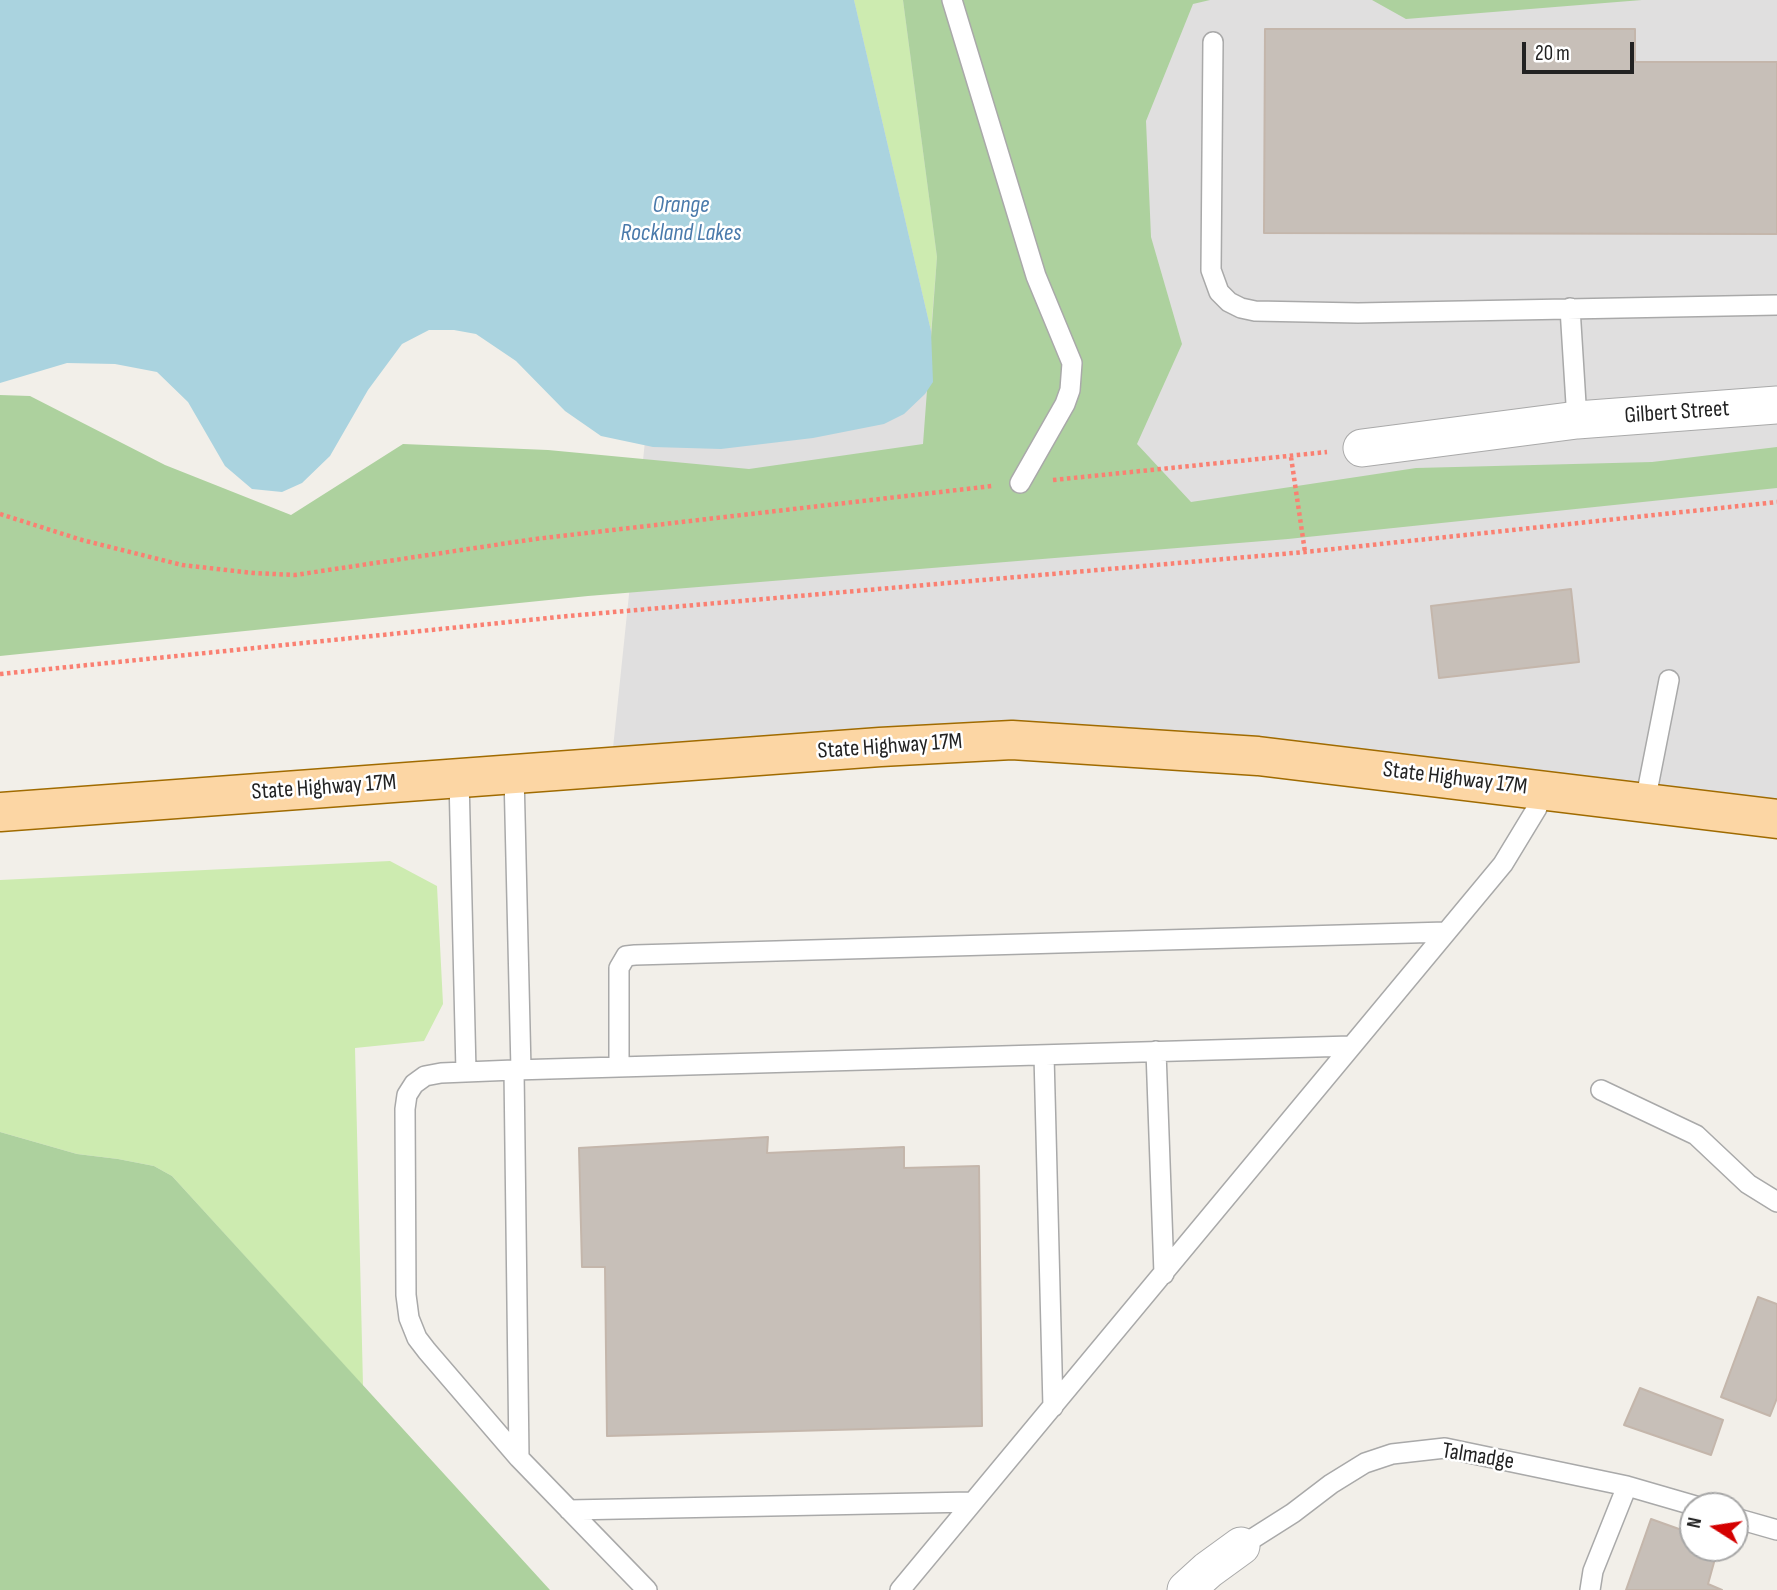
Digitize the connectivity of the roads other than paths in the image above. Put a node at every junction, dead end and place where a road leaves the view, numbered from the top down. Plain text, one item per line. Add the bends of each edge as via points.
1 (952, 0) edge
2 (1213, 42) dead end
3 (1777, 306) edge
4 (1570, 309) junction
5 (1777, 405) edge
6 (1577, 420) junction
7 (1362, 448) road end
8 (1020, 483) road end
9 (1669, 681) dead end
10 (514, 774) junction
11 (459, 778) junction
12 (1543, 789) junction
13 (1645, 802) junction
14 (0, 812) edge
15 (1777, 819) edge
16 (1446, 932) junction
17 (1352, 1046) junction
18 (1156, 1051) junction
19 (1045, 1055) junction
20 (619, 1067) junction
21 (518, 1070) junction
22 (466, 1072) junction
23 (1601, 1090) dead end
24 (1777, 1202) edge
25 (1164, 1273) junction
26 (1053, 1407) junction
27 (519, 1458) junction
28 (1627, 1486) junction
29 (1679, 1501) edge
30 (972, 1502) junction
31 (569, 1510) junction
32 (1749, 1522) edge
33 (1777, 1530) edge
34 (1241, 1546) joint
35 (647, 1590) edge
36 (900, 1590) edge
37 (1186, 1590) edge
38 (1590, 1590) edge

1 - 8 lane via 1037,276 1072,363 1065,404
2 - 4 lane via 1211,270 1219,292 1229,302 1255,311
3 - 4 lane
4 - 6 lane
5 - 6 street, Gilbert Street
6 - 7 street, Gilbert Street
9 - 13 lane
10 - 11 main road, State Highway 17M
10 - 12 main road, State Highway 17M via 1012,740 1258,756
10 - 21 lane
11 - 14 main road, State Highway 17M
11 - 22 lane
12 - 13 main road, State Highway 17M
12 - 16 lane via 1537,808 1503,864
13 - 15 main road, State Highway 17M
16 - 17 lane
16 - 20 lane via 635,955 625,957 619,968
17 - 18 lane
17 - 25 lane
18 - 19 lane
18 - 25 lane
19 - 20 lane
19 - 26 lane
20 - 21 lane
21 - 22 lane
21 - 27 lane
22 - 27 lane via 425,1076 407,1096 409,1318 427,1351
23 - 24 lane via 1696,1135 1748,1184
25 - 26 lane
26 - 30 lane
27 - 31 lane
28 - 29 lane, Talmadge
28 - 34 lane, Talmadge via 1444,1448 1392,1454 1365,1463
28 - 38 lane via 1593,1571
30 - 31 lane
30 - 36 lane
31 - 35 lane
32 - 33 lane
34 - 37 street

